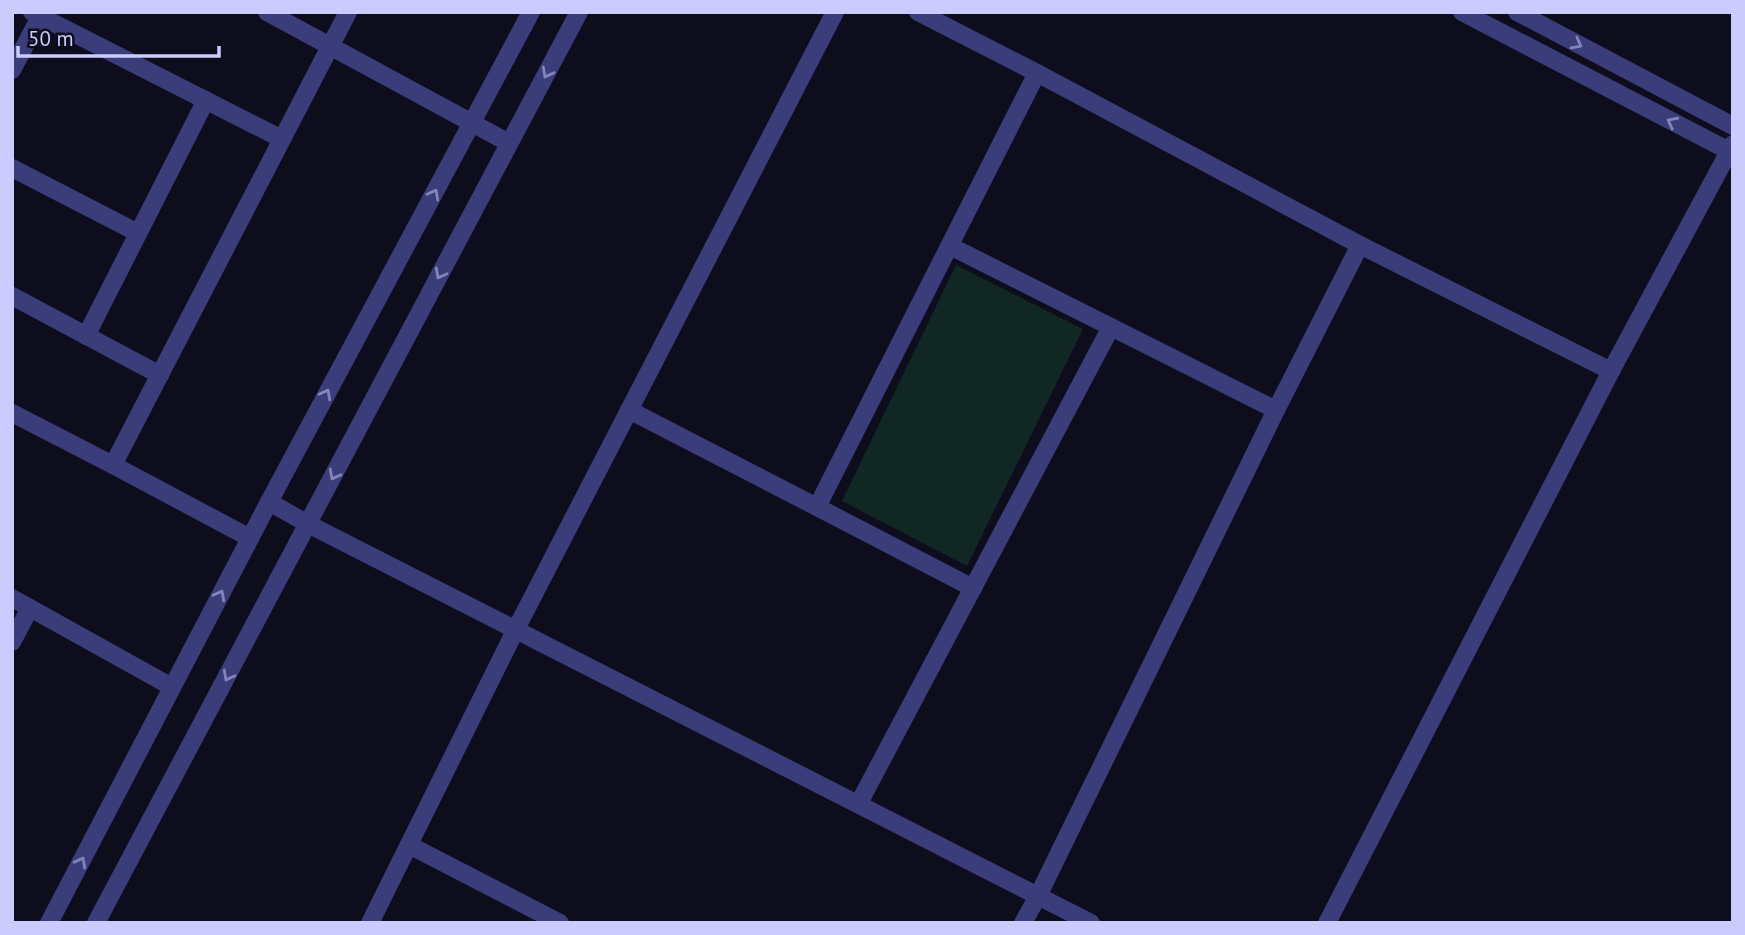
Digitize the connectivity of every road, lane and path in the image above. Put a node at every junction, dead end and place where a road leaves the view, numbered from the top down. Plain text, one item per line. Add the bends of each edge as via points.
1 (267, 12) edge
2 (348, 12) edge
3 (531, 12) edge
4 (579, 12) edge
5 (835, 12) edge
6 (918, 12) edge
7 (1462, 12) edge
8 (1517, 12) edge
9 (36, 14) edge
10 (330, 46) junction
11 (12, 70) edge
12 (1037, 73) junction
13 (206, 100) junction
14 (472, 123) junction
15 (1733, 126) edge
16 (282, 139) junction
17 (509, 143) junction
18 (1732, 150) edge
19 (12, 168) edge
20 (138, 233) junction
21 (1360, 245) junction
22 (950, 246) junction
23 (12, 296) edge
24 (1111, 327) junction
25 (86, 336) junction
26 (1611, 371) junction
27 (160, 375) junction
28 (629, 410) junction
29 (1276, 410) junction
30 (12, 413) edge
31 (113, 465) junction
32 (269, 502) junction
33 (817, 507) junction
34 (308, 524) junction
35 (250, 538) junction
36 (973, 589) junction
37 (12, 598) edge
38 (30, 608) junction
39 (516, 629) junction
40 (12, 642) edge
41 (172, 687) junction
42 (859, 803) junction
43 (408, 845) junction
44 (1038, 896) junction
45 (49, 923) edge
46 (96, 923) edge
47 (370, 923) edge
48 (560, 923) edge
49 (1023, 923) edge
50 (1091, 923) edge
51 (1327, 923) edge

1 - 10 street
2 - 10 street
3 - 14 street
4 -> 17 street
5 - 28 street
6 - 12 street
18 -> 7 street
8 -> 15 street
9 - 11 street
9 - 13 street
10 - 14 street
10 - 16 street
12 - 21 street
12 - 22 street
13 - 16 street
13 - 20 street
14 - 17 street
32 -> 14 street
16 - 27 street
17 -> 34 street
18 - 26 street
19 - 20 street
20 - 25 street
21 - 26 street
21 - 29 street
22 - 24 street
22 - 33 street
23 - 25 street
24 - 29 street
24 - 36 street
25 - 27 street
26 - 51 street
27 - 31 street
28 - 33 street
28 - 39 street
29 - 44 street
30 - 31 street
31 - 35 street
32 - 34 street
32 - 35 street
33 - 36 street
34 - 39 street
34 -> 46 street
41 -> 35 street
36 - 42 street
37 - 38 street
38 - 40 street
38 - 41 street
39 - 42 street
39 - 43 street
45 -> 41 street
42 - 44 street
43 - 47 street
43 - 48 street
44 - 49 street
44 - 50 street

